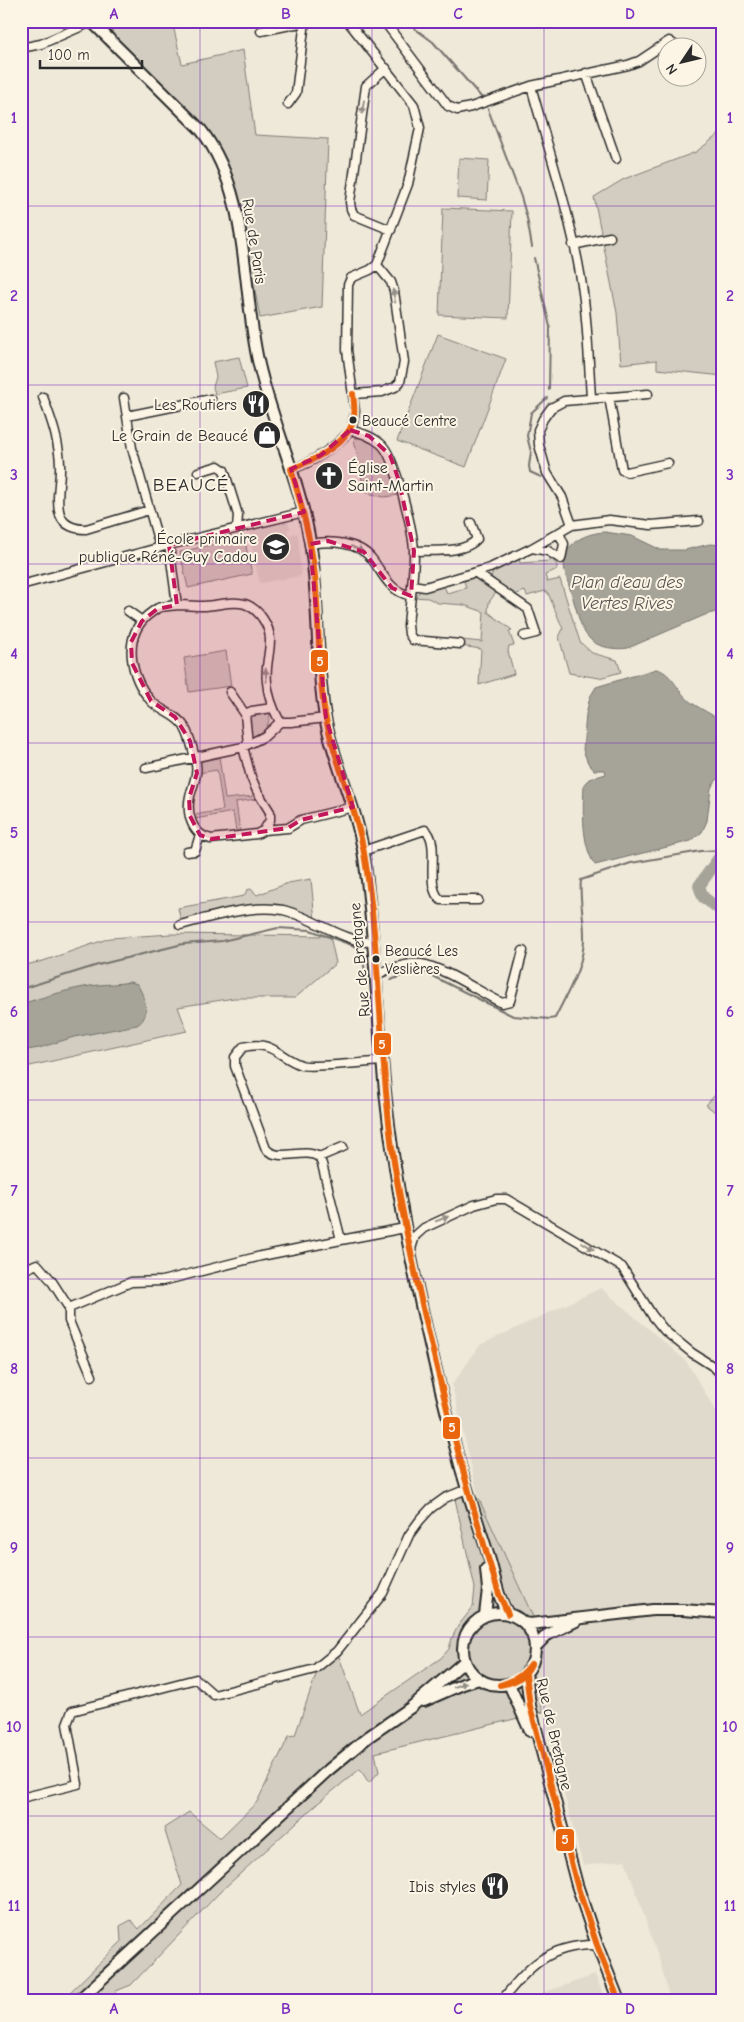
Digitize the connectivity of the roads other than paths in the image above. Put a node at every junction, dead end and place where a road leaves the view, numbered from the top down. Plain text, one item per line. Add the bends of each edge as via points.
1 (111, 21) edge
2 (350, 21) edge
3 (384, 21) edge
4 (305, 22) edge
5 (92, 23) edge
6 (261, 31) dead end
7 (21, 48) edge
8 (656, 50) edge
9 (386, 68) junction
10 (586, 73) junction
11 (530, 86) junction
12 (288, 104) dead end
13 (616, 159) dead end
14 (391, 230) junction
15 (610, 237) dead end
16 (573, 245) junction
17 (377, 265) junction
18 (353, 394) junction
19 (648, 394) dead end
20 (43, 396) dead end
21 (609, 397) junction
22 (124, 398) dead end
23 (591, 398) junction
24 (211, 399) dead end
25 (127, 416) junction
26 (350, 430) junction
27 (668, 463) dead end
28 (290, 469) junction
29 (198, 472) dead end
30 (149, 510) junction
31 (304, 512) junction
32 (698, 521) dead end
33 (471, 524) dead end
34 (572, 525) junction
35 (237, 528) junction
36 (560, 533) junction
37 (310, 544) junction
38 (169, 545) junction
39 (160, 547) junction
40 (532, 548) junction
41 (414, 551) junction
42 (476, 573) junction
43 (21, 585) edge
44 (412, 585) junction
45 (410, 596) junction
46 (176, 605) junction
47 (128, 611) dead end
48 (142, 621) junction
49 (524, 636) dead end
50 (460, 644) dead end
51 (230, 692) dead end
52 (272, 708) junction
53 (245, 714) junction
54 (326, 718) junction
55 (280, 722) junction
56 (246, 745) junction
57 (194, 758) junction
58 (146, 768) dead end
59 (352, 807) junction
60 (264, 830) junction
61 (200, 835) junction
62 (363, 850) junction
63 (187, 852) dead end
64 (478, 900) dead end
65 (180, 926) dead end
66 (373, 942) junction
67 (523, 950) dead end
68 (376, 975) junction
69 (383, 1061) junction
70 (343, 1147) dead end
71 (319, 1158) junction
72 (406, 1228) junction
73 (342, 1240) junction
74 (410, 1252) junction
75 (21, 1272) edge
76 (69, 1308) junction
77 (92, 1376) dead end
78 (723, 1376) edge
79 (467, 1489) junction
80 (477, 1522) junction
81 (723, 1613) edge
82 (508, 1614) junction
83 (485, 1615) junction
84 (582, 1618) junction
85 (524, 1623) junction
86 (535, 1648) junction
87 (465, 1661) junction
88 (526, 1674) junction
89 (479, 1679) junction
90 (509, 1684) junction
91 (410, 1708) junction
92 (21, 1798) edge
93 (593, 1945) junction
94 (78, 2001) edge
95 (500, 2001) edge
96 (612, 2001) edge
97 (619, 2001) edge

1 - 5 street via 101,25
2 - 9 street
3 - 11 street via 448,106 457,110 471,107
4 - 6 street
4 - 12 street via 296,93
5 - 7 street via 41,44
5 - 28 main road, Rue de Paris via 201,130 220,159 238,221 258,361
8 - 10 street via 628,65
9 - 14 street via 414,105 420,128 408,184
9 -> 14 street via 366,86 350,202 354,214
10 - 11 street
10 - 13 street
11 - 16 street
14 - 17 street
15 - 16 street
16 - 23 street via 584,300
17 - 18 street via 351,278 348,285 347,350
18 -> 17 street via 395,388 400,382 404,362 394,291
18 - 26 street via 355,411
19 - 21 street
20 - 30 street via 56,432 60,464 59,503 61,516 67,524 75,529 86,529
21 - 23 street
21 - 27 street via 622,470 627,472
22 - 25 street
23 - 34 street via 556,404 538,430 547,473 562,497
24 - 25 street
25 - 30 street
26 - 28 street via 321,455
26 - 41 street via 382,444 390,455
28 - 31 main road, Rue de Paris
29 - 35 street via 218,466 224,470 238,515
30 - 39 street
31 - 35 street
31 - 37 main road, Rue de Bretagne
32 - 34 street via 651,524 609,520
33 - 41 street via 477,540 473,545 459,549
34 - 36 street
35 - 38 street
36 - 40 street
36 - 40 street via 564,544 560,559 548,551
37 -> 45 street via 328,541 364,552 392,588
37 - 54 main road, Rue de Bretagne
38 - 39 street
38 - 46 street
39 - 43 street
40 - 42 street
41 - 44 street
42 - 44 street via 426,586
42 - 49 street via 528,609 536,633
44 - 45 street
45 - 50 street via 408,625 414,640
46 - 48 street via 156,609
52 -> 46 street via 266,665 270,639 259,613 245,604 236,603
47 - 48 street
48 - 57 street via 131,642 132,663 151,701 184,727
51 - 53 street
52 - 53 street
52 - 55 street
53 - 56 street
54 - 55 street
54 - 59 main road, Rue de Bretagne
55 - 56 street via 265,736
56 - 57 street
56 - 60 street via 251,777 270,812 270,820
57 - 58 street
57 - 61 street via 197,773 189,809
59 - 60 street via 301,820 288,828
59 - 62 main road, Rue de Bretagne
60 - 61 street via 257,834 211,839
61 - 63 street via 195,851
62 - 64 street via 425,830 429,833 438,897 441,900
62 - 66 main road, Rue de Bretagne
65 - 66 street via 240,911 275,909 360,941
66 - 68 main road, Rue de Bretagne
67 - 68 street via 510,1002 502,1003 420,964
68 - 69 main road, Rue de Bretagne
69 - 71 street via 302,1066 272,1048 258,1045 239,1050 235,1066 266,1149 276,1155 307,1154
69 - 72 main road, Rue de Bretagne via 395,1171
70 - 71 street
71 - 73 street
72 - 73 street
72 - 74 main road, Rue de Bretagne
73 - 76 street via 162,1280 131,1282
74 -> 78 street via 415,1236 434,1222 474,1205 506,1199 622,1267 665,1331
74 - 79 main road, Rue de Bretagne
75 - 76 street via 37,1264
76 - 77 street via 69,1321
79 - 80 main road, Rue de Bretagne
79 - 92 street via 445,1498 420,1520 409,1535 383,1593 337,1651 315,1669 214,1695 196,1679 72,1711 67,1724 78,1784
80 - 82 main road, Rue de Bretagne via 497,1594
80 - 83 main road, Rue de Bretagne via 488,1589
81 - 84 main road via 653,1610
82 - 83 main road
82 - 85 main road
83 - 87 main road via 476,1621 464,1638
84 - 85 main road
84 - 86 main road via 547,1635
85 - 86 main road via 534,1639
86 - 88 main road via 533,1662
87 - 89 main road
87 - 91 main road
88 - 90 main road
88 - 93 main road, Rue de Bretagne via 530,1706
89 - 90 main road via 488,1684
91 -> 89 main road
90 - 93 main road, Rue de Bretagne via 528,1724 578,1907
91 - 94 main road via 326,1772
93 - 95 street via 563,1949 546,1956 530,1967
93 - 96 main road
93 - 97 main road

